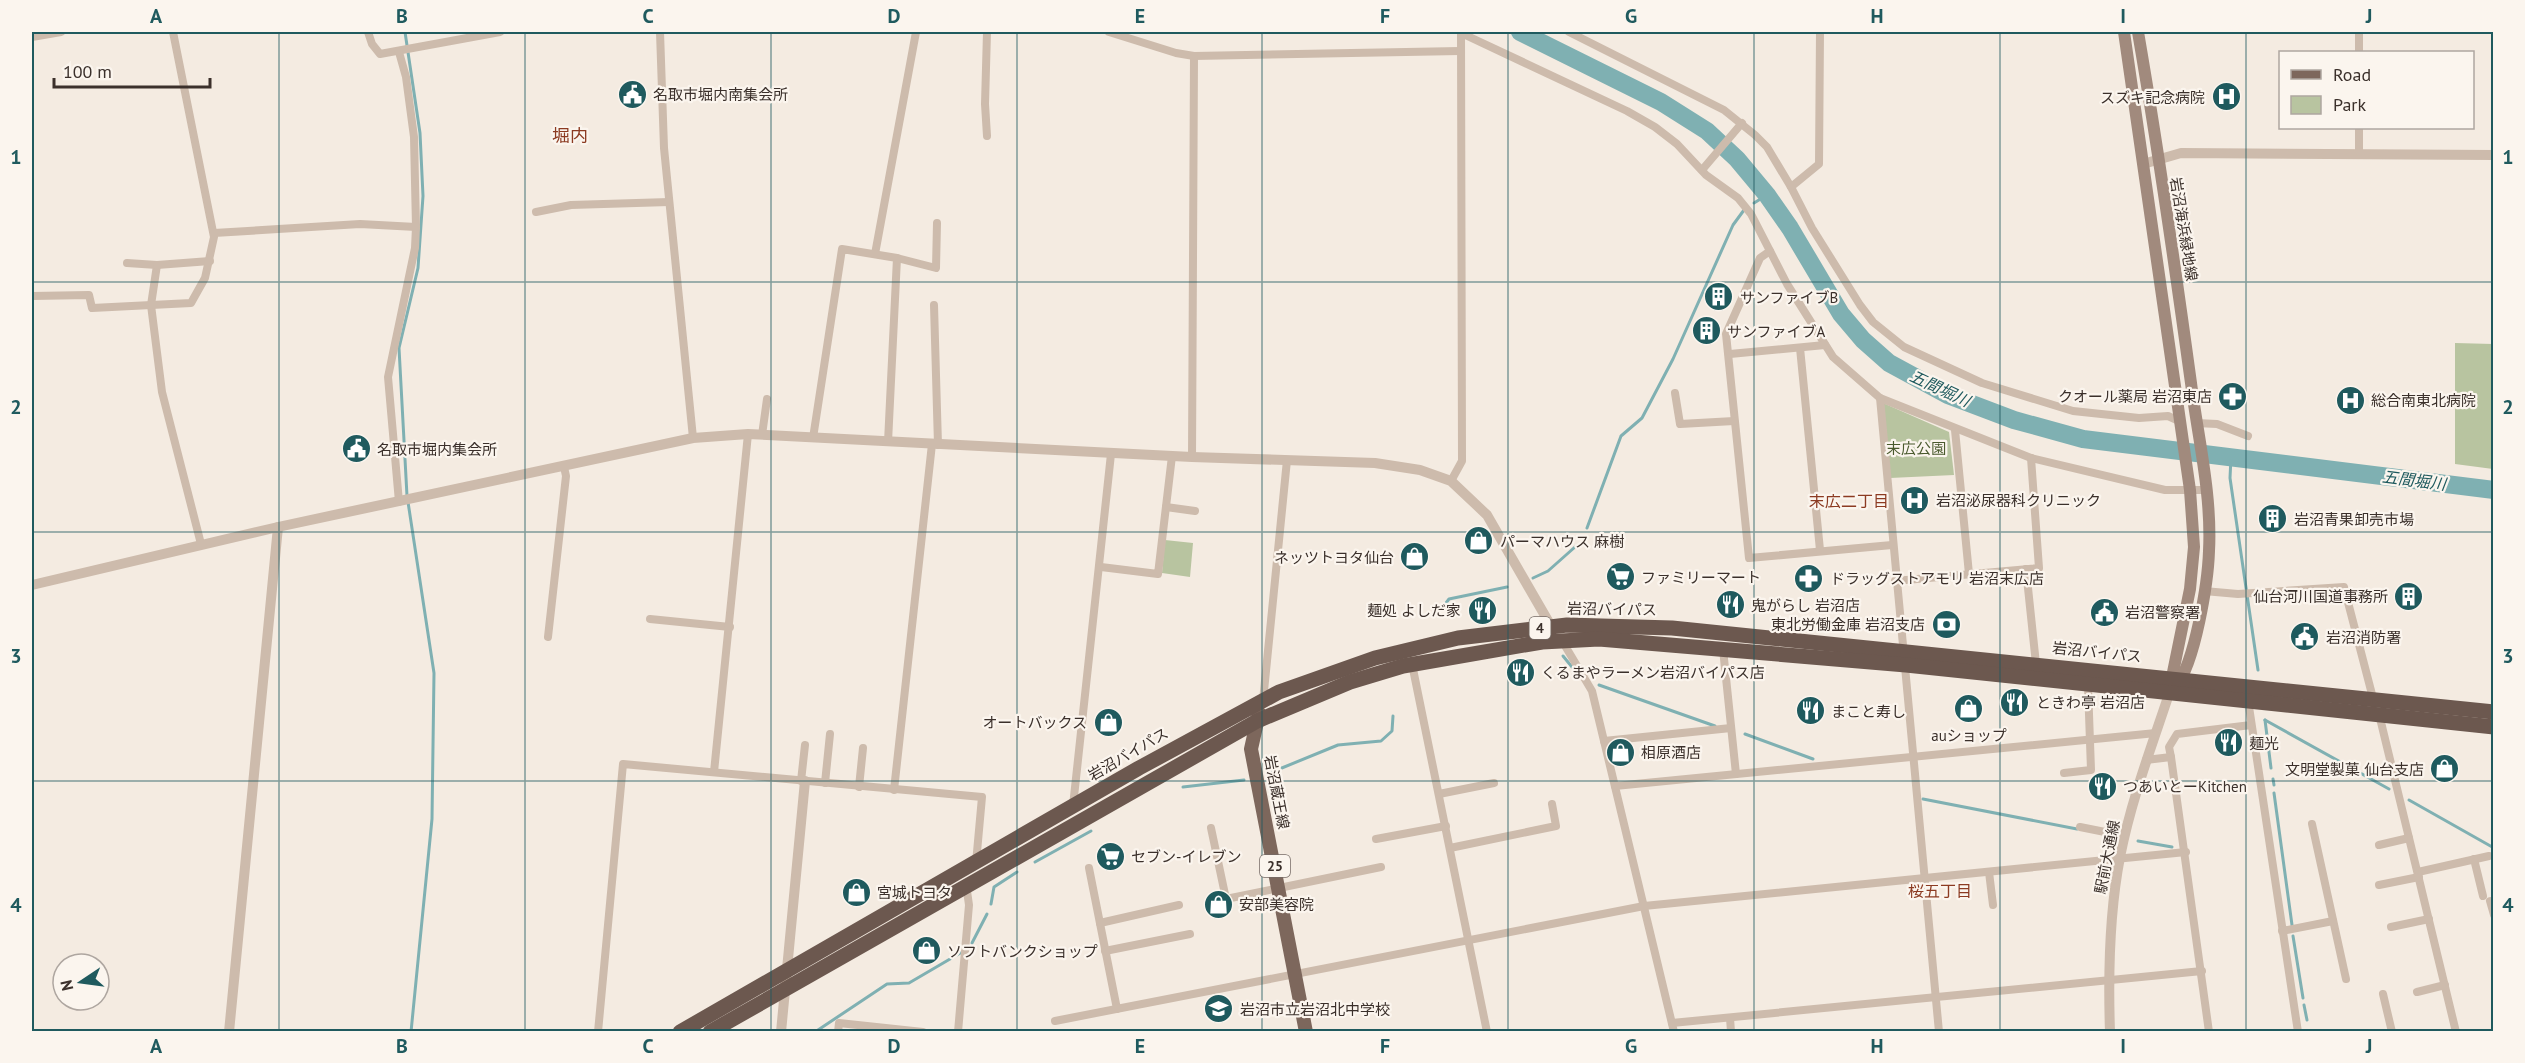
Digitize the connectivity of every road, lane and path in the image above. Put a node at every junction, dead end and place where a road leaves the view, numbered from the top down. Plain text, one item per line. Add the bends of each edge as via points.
1 (61, 32) edge
2 (173, 32) edge
3 (368, 32) edge
4 (500, 32) edge
5 (660, 32) edge
6 (916, 32) edge
7 (987, 32) edge
8 (1109, 32) edge
9 (1461, 32) edge
10 (1569, 32) edge
11 (1820, 32) edge
12 (2124, 32) edge
13 (2138, 32) edge
14 (2359, 32) edge
15 (32, 37) edge
16 (404, 51) junction
17 (1460, 51) junction
18 (2359, 51) edge
19 (1194, 56) junction
20 (1740, 125) junction
21 (2359, 129) edge
22 (987, 136) dead end
23 (2359, 154) junction
24 (2493, 155) edge
25 (2159, 160) junction
26 (2143, 164) junction
27 (1704, 168) junction
28 (1791, 188) junction
29 (669, 202) junction
30 (536, 212) dead end
31 (937, 223) dead end
32 (416, 227) junction
33 (214, 233) junction
34 (1770, 252) junction
35 (875, 254) junction
36 (897, 258) junction
37 (210, 261) junction
38 (127, 264) dead end
39 (157, 265) junction
40 (32, 296) edge
41 (151, 305) junction
42 (934, 305) dead end
43 (1826, 345) junction
44 (1800, 348) junction
45 (1730, 354) junction
46 (1675, 393) dead end
47 (767, 399) dead end
48 (1880, 399) junction
49 (1734, 421) junction
50 (2180, 426) junction
51 (2197, 427) junction
52 (1954, 430) junction
53 (748, 434) junction
54 (762, 435) junction
55 (2248, 436) dead end
56 (693, 438) junction
57 (813, 438) junction
58 (888, 442) junction
59 (935, 444) junction
60 (1111, 454) junction
61 (1172, 456) junction
62 (1192, 458) junction
63 (2031, 458) junction
64 (1287, 460) junction
65 (564, 467) junction
66 (1451, 481) junction
67 (2189, 484) junction
68 (2206, 485) junction
69 (404, 501) junction
70 (1166, 507) junction
71 (1195, 511) dead end
72 (278, 527) junction
73 (201, 544) junction
74 (1892, 545) junction
75 (1820, 550) junction
76 (1101, 567) junction
77 (2026, 569) junction
78 (1969, 574) junction
79 (1895, 581) junction
80 (32, 585) edge
81 (2204, 591) junction
82 (650, 619) dead end
83 (1551, 626) junction
84 (730, 627) junction
85 (548, 637) dead end
86 (1562, 641) junction
87 (1723, 649) junction
88 (1905, 657) junction
89 (1412, 664) junction
90 (2036, 664) junction
91 (2177, 678) junction
92 (2088, 686) junction
93 (2169, 694) junction
94 (2371, 697) junction
95 (2248, 700) junction
96 (1263, 701) junction
97 (2493, 711) edge
98 (2379, 714) junction
99 (1257, 721) junction
100 (2251, 725) junction
101 (2493, 727) edge
102 (1731, 728) junction
103 (2156, 733) junction
104 (830, 734) dead end
105 (2090, 740) junction
106 (1604, 741) junction
107 (805, 745) dead end
108 (863, 747) dead end
109 (1912, 756) junction
110 (2171, 757) junction
111 (2146, 760) junction
112 (714, 772) junction
113 (2064, 773) dead end
114 (1736, 774) junction
115 (803, 781) junction
116 (825, 783) junction
117 (1494, 783) dead end
118 (1615, 786) junction
119 (859, 787) junction
120 (894, 790) junction
121 (1439, 794) junction
122 (1552, 804) dead end
123 (1073, 806) junction
124 (2312, 824) dead end
125 (1446, 826) junction
126 (2080, 827) dead end
127 (1211, 828) dead end
128 (2125, 836) junction
129 (2409, 838) junction
130 (1377, 839) dead end
131 (2379, 845) dead end
132 (1450, 848) junction
133 (2186, 852) junction
134 (2489, 855) dead end
135 (2120, 859) junction
136 (2474, 859) junction
137 (976, 863) junction
138 (1381, 867) dead end
139 (1089, 868) dead end
140 (1989, 872) junction
141 (2418, 875) junction
142 (1924, 879) junction
143 (966, 884) junction
144 (2379, 885) dead end
145 (1279, 888) junction
146 (1179, 905) dead end
147 (1993, 905) dead end
148 (1644, 906) junction
149 (2493, 915) edge
150 (2429, 919) junction
151 (2333, 921) junction
152 (1100, 923) junction
153 (2391, 927) dead end
154 (2282, 931) junction
155 (1190, 934) dead end
156 (1469, 939) junction
157 (1105, 951) junction
158 (789, 967) junction
159 (2202, 971) junction
160 (1294, 974) junction
161 (2346, 979) dead end
162 (2109, 980) junction
163 (2445, 986) junction
164 (786, 989) junction
165 (2417, 992) dead end
166 (2383, 994) dead end
167 (1936, 998) junction
168 (1117, 1009) junction
169 (1730, 1018) junction
170 (1055, 1020) dead end
171 (1673, 1027) edge
172 (229, 1032) edge
173 (598, 1032) edge
174 (680, 1032) edge
175 (710, 1032) edge
176 (781, 1032) edge
177 (838, 1032) edge
178 (923, 1032) edge
179 (958, 1032) edge
180 (1306, 1032) edge
181 (1487, 1032) edge
182 (1731, 1032) edge
183 (1939, 1032) edge
184 (2110, 1032) edge
185 (2209, 1032) edge
186 (2298, 1032) edge
187 (2392, 1032) edge
188 (2456, 1032) edge

1 - 15 street
2 - 33 street
3 - 16 street via 380,54
4 - 16 street
5 - 29 street
6 - 35 street
7 - 22 street
8 - 19 street
9 - 17 street
9 - 27 street via 1655,127
10 - 20 street via 1724,110
11 - 28 street via 1819,164
12 - 26 main road, 岩沼海浜緑地線
13 - 25 main road, 岩沼海浜緑地線
14 - 18 street
16 - 32 street via 414,137
17 - 19 street
17 - 66 street via 1462,461
19 - 62 street
20 - 27 street
20 - 28 street via 1767,147
21 - 23 street
23 - 24 street
23 - 25 street via 2181,153
25 - 26 street
25 - 51 main road, 岩沼海浜緑地線
26 - 50 main road, 岩沼海浜緑地線
27 - 34 street via 1744,206
28 - 50 street via 1860,305 1873,322 1904,347 1983,383 2073,411 2139,418 2168,416
29 - 30 street via 571,205
29 - 56 street
31 - 36 street via 936,268
32 - 33 street via 360,224
32 - 69 street via 388,376
33 - 37 street
34 - 43 street
34 - 45 street via 1760,258 1726,334
35 - 36 street
35 - 57 street via 842,249
36 - 58 street
37 - 39 street
37 - 41 street via 190,303
38 - 39 street
39 - 41 street
40 - 41 street via 89,295 92,308
41 - 73 street via 162,392
42 - 59 street
43 - 44 street
43 - 48 street via 1849,373
44 - 45 street
44 - 75 street
45 - 49 street
46 - 49 street via 1680,424
47 - 54 street
48 - 52 street
48 - 74 street
49 - 75 street via 1749,558
50 - 67 main road, 岩沼海浜緑地線
51 - 55 street via 2217,424
51 - 68 main road, 岩沼海浜緑地線
52 - 63 street
52 - 78 street
53 - 54 street
53 - 56 street
53 - 84 street
54 - 57 street
56 - 65 street
57 - 58 street
58 - 59 street
59 - 60 street
59 - 120 street
60 - 61 street
60 - 76 street
61 - 62 street
61 - 70 street
62 - 64 street
63 - 67 street via 2165,490
63 - 77 street via 2039,567
64 - 66 street via 1375,463 1420,470
64 - 96 street
65 - 69 street
65 - 85 street
66 - 83 street via 1487,515
67 - 68 street
67 - 91 main road via 2194,547
68 - 81 main road via 2209,551
69 - 72 street
70 - 71 street
70 - 76 street via 1158,574
72 - 73 street
72 - 172 street
73 - 80 street
74 - 75 street
74 - 79 street
76 - 123 street
77 - 78 street
77 - 90 street
78 - 79 street
79 - 88 street
81 - 91 main road via 2192,651
81 - 94 street via 2238,594 2344,586
82 - 84 street
83 - 86 street
83 - 88 highway, 岩沼バイパス / 4 via 1672,628
83 - 96 highway, 岩沼バイパス / 4 via 1458,638 1409,649 1340,668
84 - 112 street
86 - 87 highway, 岩沼バイパス / 4 via 1626,640
86 - 89 highway, 岩沼バイパス / 4
86 - 106 street via 1592,691
87 - 88 highway, 岩沼バイパス / 4
87 - 102 street
88 - 90 highway, 岩沼バイパス / 4
88 - 92 highway, 岩沼バイパス / 4
88 - 109 street
89 - 99 highway, 岩沼バイパス / 4 via 1350,682
89 - 121 street
90 - 91 highway, 岩沼バイパス / 4
91 - 93 main road
91 - 94 highway, 岩沼バイパス / 4
92 - 93 highway, 岩沼バイパス / 4
92 - 105 street
93 - 95 highway, 岩沼バイパス / 4
93 - 103 street, 駅前大通線
94 - 97 highway, 岩沼バイパス / 4
94 - 98 street
95 - 98 highway, 岩沼バイパス / 4
95 - 100 street
96 - 99 main road, 岩沼蔵王線 / 25
96 - 123 highway, 岩沼バイパス / 4
98 - 101 highway, 岩沼バイパス / 4
98 - 129 street
99 - 143 highway, 岩沼バイパス / 4
99 - 145 main road, 岩沼蔵王線 / 25 via 1251,749
100 - 110 street via 2177,734 2169,747
100 - 154 street
102 - 106 street
102 - 114 street
103 - 105 street
103 - 111 street, 駅前大通線
104 - 116 street
105 - 109 street
105 - 113 street via 2091,770
106 - 118 street
107 - 115 street
108 - 119 street
109 - 114 street
109 - 142 street
110 - 111 street
110 - 133 street
111 - 128 street, 駅前大通線
112 - 115 street
112 - 173 street via 623,764
114 - 118 street
115 - 116 street
115 - 158 street
116 - 119 street
117 - 121 street
118 - 148 street
119 - 120 street
120 - 137 street via 982,797
121 - 125 street
122 - 132 street via 1556,825
123 - 137 highway, 岩沼バイパス / 4
124 - 151 street
125 - 130 street
125 - 132 street
126 - 128 street
127 - 145 street via 1227,899
128 - 135 street, 駅前大通線
129 - 131 street
129 - 141 street
132 - 156 street
133 - 135 street
133 - 159 street
134 - 136 street
135 - 140 street
135 - 162 street, 駅前大通線 via 2112,909
136 - 141 street
136 - 149 street
137 - 158 highway, 岩沼バイパス / 4
138 - 145 street
139 - 152 street
140 - 142 street
140 - 147 street
141 - 144 street
141 - 150 street
142 - 148 street
142 - 167 street
143 - 164 highway, 岩沼バイパス / 4
143 - 179 street via 969,905
145 - 160 main road, 岩沼蔵王線 / 25
146 - 152 street
148 - 156 street
148 - 171 street
150 - 153 street
150 - 163 street
151 - 154 street
151 - 161 street
152 - 157 street
154 - 186 street
155 - 157 street
156 - 160 street
156 - 181 street
157 - 168 street
158 - 164 street
158 - 174 highway, 岩沼バイパス / 4
159 - 162 street
159 - 185 street
160 - 168 street
160 - 180 main road, 岩沼蔵王線 / 25
162 - 167 street
162 - 184 street, 駅前大通線
163 - 165 street
163 - 188 street
164 - 175 highway, 岩沼バイパス / 4
164 - 176 street
166 - 187 street
167 - 169 street
167 - 183 street
168 - 170 street
169 - 171 street
169 - 182 street
177 - 178 street via 839,1023

